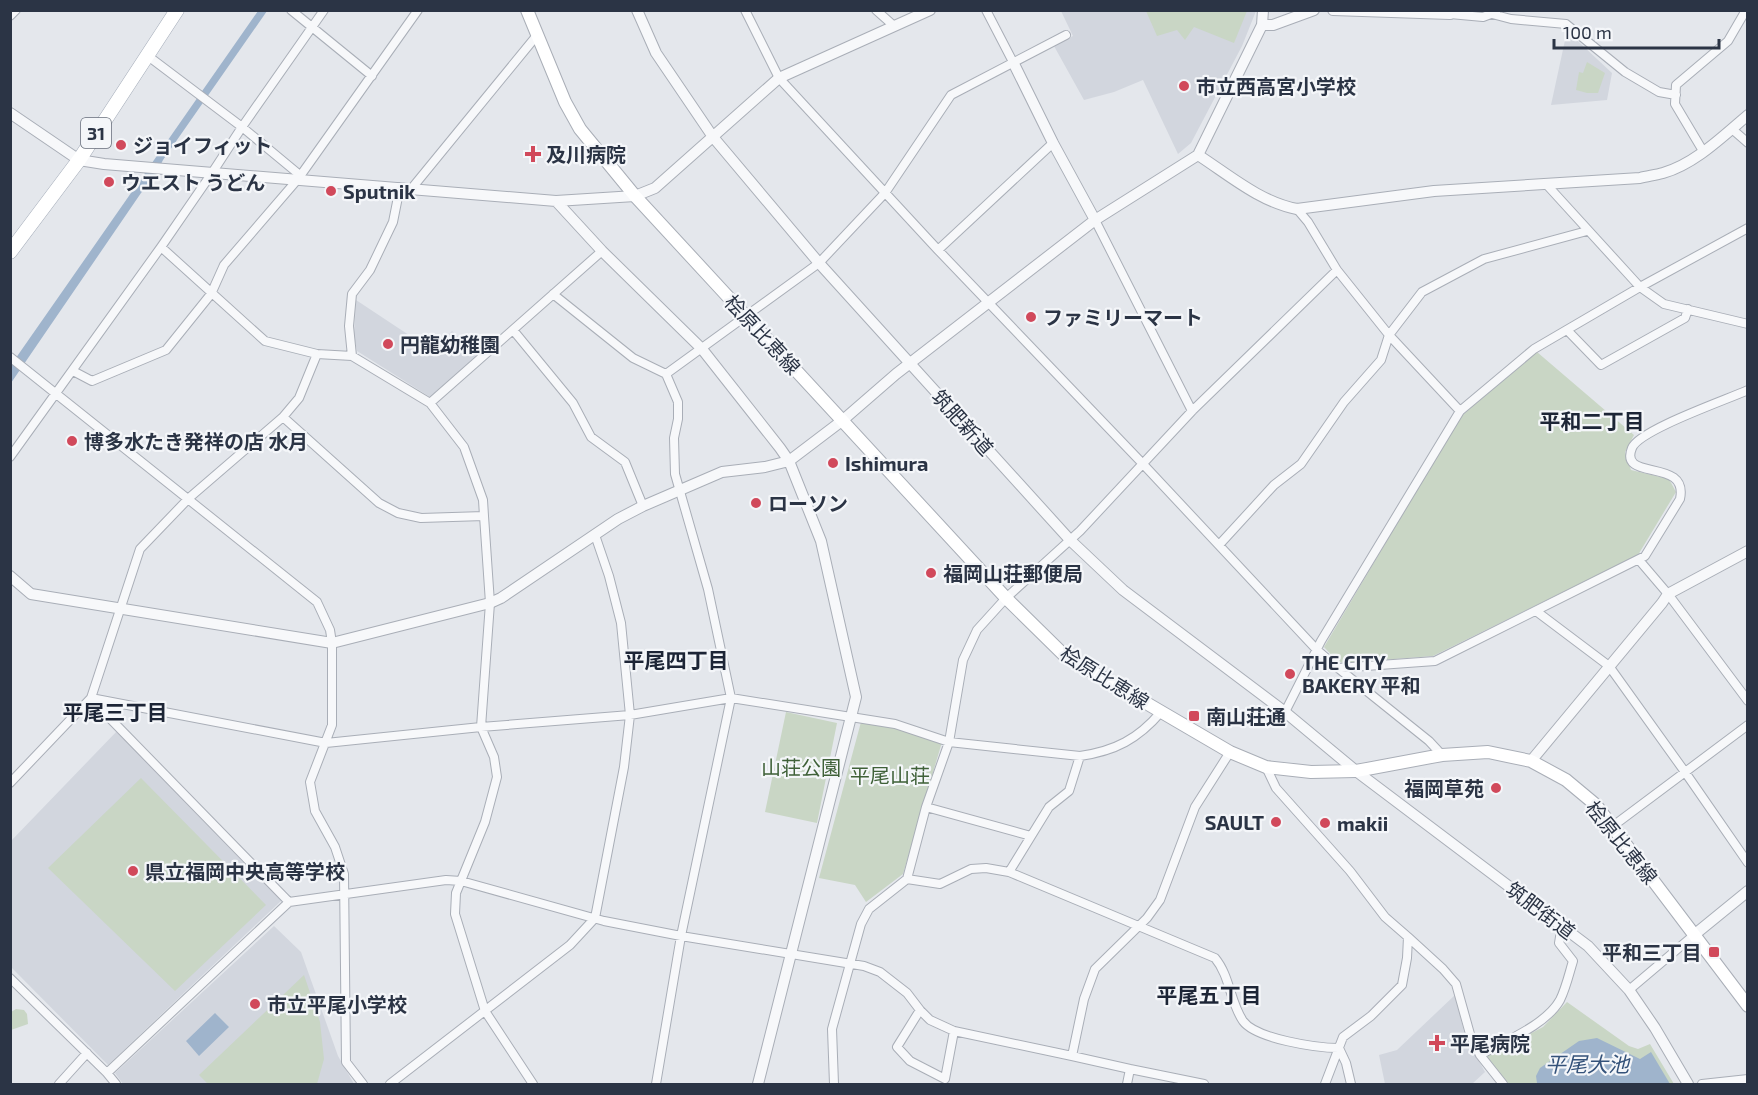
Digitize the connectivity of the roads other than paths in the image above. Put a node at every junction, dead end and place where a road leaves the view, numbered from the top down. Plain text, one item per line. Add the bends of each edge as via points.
1 (16, 10) edge
2 (177, 10) edge
3 (291, 10) edge
4 (324, 10) edge
5 (418, 10) edge
6 (526, 10) edge
7 (637, 10) edge
8 (745, 10) edge
9 (876, 10) edge
10 (930, 10) edge
11 (986, 10) edge
12 (1263, 10) edge
13 (1314, 10) edge
14 (1333, 10) edge
15 (1746, 10) edge
16 (1450, 12) edge
17 (1496, 12) edge
18 (10, 16) edge
19 (1262, 25) junction
20 (894, 26) junction
21 (312, 28) junction
22 (538, 34) junction
23 (1066, 35) dead end
24 (148, 56) junction
25 (1013, 62) junction
26 (372, 76) junction
27 (779, 78) junction
28 (1676, 94) junction
29 (10, 113) edge
30 (1748, 115) edge
31 (242, 127) junction
32 (1732, 129) junction
33 (713, 137) junction
34 (1053, 143) junction
35 (1748, 143) edge
36 (1703, 151) junction
37 (1198, 154) junction
38 (79, 160) junction
39 (212, 173) junction
40 (300, 178) junction
41 (1547, 185) junction
42 (400, 187) junction
43 (412, 188) junction
44 (885, 193) junction
45 (635, 196) junction
46 (556, 201) junction
47 (1297, 209) junction
48 (1095, 220) junction
49 (1748, 228) edge
50 (1587, 231) junction
51 (161, 247) junction
52 (938, 250) junction
53 (602, 251) junction
54 (10, 252) edge
55 (819, 263) junction
56 (1337, 270) junction
57 (1640, 287) junction
58 (211, 294) junction
59 (553, 294) junction
60 (988, 302) junction
61 (1688, 309) junction
62 (746, 316) junction
63 (1748, 324) edge
64 (513, 330) junction
65 (1567, 330) junction
66 (1389, 335) junction
67 (702, 349) junction
68 (317, 354) junction
69 (352, 356) junction
70 (13, 358) edge
71 (910, 364) junction
72 (73, 371) junction
73 (666, 374) junction
74 (1748, 390) edge
75 (57, 393) junction
76 (429, 403) junction
77 (1192, 411) junction
78 (1460, 411) junction
79 (283, 417) junction
80 (843, 420) junction
81 (10, 457) edge
82 (789, 460) junction
83 (1143, 463) junction
84 (679, 492) junction
85 (189, 498) junction
86 (643, 506) junction
87 (484, 516) junction
88 (595, 535) junction
89 (1070, 540) junction
90 (1219, 545) junction
91 (1748, 551) edge
92 (1639, 560) junction
93 (12, 581) edge
94 (1668, 594) junction
95 (1006, 598) junction
96 (490, 603) junction
97 (121, 607) junction
98 (1536, 611) junction
99 (332, 643) junction
100 (1317, 650) junction
101 (1610, 666) junction
102 (1338, 668) junction
103 (91, 698) junction
104 (731, 698) junction
105 (1748, 701) edge
106 (1161, 712) junction
107 (1285, 712) junction
108 (630, 715) junction
109 (852, 717) junction
110 (1748, 725) edge
111 (481, 727) junction
112 (948, 742) junction
113 (326, 743) junction
114 (1230, 752) junction
115 (1442, 755) junction
116 (1080, 756) junction
117 (1531, 761) junction
118 (1266, 767) junction
119 (1356, 771) junction
120 (1685, 772) junction
121 (10, 783) edge
122 (926, 807) junction
123 (1613, 826) junction
124 (1031, 836) junction
125 (1748, 863) edge
126 (1009, 872) junction
127 (907, 879) junction
128 (461, 881) junction
129 (1748, 891) edge
130 (344, 895) junction
131 (289, 902) junction
132 (595, 918) junction
133 (1562, 925) junction
134 (1140, 926) junction
135 (1694, 935) junction
136 (681, 936) junction
137 (1408, 937) junction
138 (791, 954) junction
139 (850, 963) junction
140 (10, 978) edge
141 (1629, 990) junction
142 (1748, 1006) edge
143 (920, 1010) junction
144 (485, 1011) junction
145 (954, 1031) junction
146 (1340, 1048) junction
147 (87, 1053) junction
148 (1480, 1055) junction
149 (1072, 1056) junction
150 (1130, 1069) junction
151 (107, 1073) junction
152 (1748, 1079) edge
153 (63, 1083) edge
154 (116, 1084) edge
155 (363, 1084) edge
156 (390, 1084) edge
157 (533, 1084) edge
158 (656, 1084) edge
159 (758, 1084) edge
160 (834, 1084) edge
161 (1127, 1084) edge
162 (1204, 1084) edge
163 (1325, 1084) edge
164 (1351, 1084) edge
165 (1503, 1084) edge
166 (1688, 1084) edge
167 (1702, 1084) edge

1 - 18 street
2 - 24 main road, 31
3 - 21 street
4 - 21 street
5 - 26 street
6 - 22 main road, 桧原比恵線
7 - 33 street, 筑肥新道 via 656,53
8 - 27 street
9 - 20 street
10 - 20 street
11 - 25 street
12 - 19 street
13 - 19 street via 1273,25
14 - 16 street
15 - 28 street via 1728,41 1676,85
16 - 17 street via 1482,17
17 - 28 street via 1511,19 1566,24 1625,72 1659,92
19 - 37 street
20 - 27 street
21 - 26 street
21 - 31 street
22 - 43 street
22 - 45 main road, 桧原比恵線 via 580,129
23 - 25 street
24 - 31 street
24 - 38 main road, 31
25 - 34 street
25 - 44 street via 951,95
26 - 40 street
27 - 33 street
27 - 44 street
28 - 36 street via 1675,104
29 - 38 street
30 - 32 street
31 - 39 street
31 - 40 street
32 - 35 street
32 - 36 street
33 - 45 street via 655,188
33 - 55 street, 筑肥新道
34 - 48 street
34 - 52 street
36 - 41 street via 1664,173
37 - 47 street via 1263,198
37 - 48 street
38 - 39 street
38 - 54 main road, 31
39 - 40 street
39 - 51 street
40 - 42 street
40 - 58 street via 224,265
41 - 47 street via 1434,191
41 - 50 street
42 - 43 street
42 - 69 street via 393,222 370,270 352,294
43 - 46 street
44 - 52 street
44 - 55 street
45 - 46 street
45 - 62 main road, 桧原比恵線
46 - 53 street
47 - 56 street
48 - 60 street
48 - 77 street
49 - 57 street
50 - 57 street
50 - 66 street via 1484,259 1422,292
51 - 58 street
51 - 72 street
52 - 60 street
53 - 59 street
53 - 67 street
55 - 62 street
55 - 71 street, 筑肥新道
56 - 66 street
56 - 77 street
57 - 61 street via 1664,304
57 - 65 street
58 - 68 street via 265,341
58 - 72 street via 166,350 92,381
59 - 64 street
59 - 73 street via 633,358
60 - 71 street
60 - 83 street
61 - 63 street
61 - 65 street via 1685,318 1601,365
62 - 67 street
62 - 80 main road, 桧原比恵線
64 - 76 street
64 - 86 street via 573,403 591,437 625,462
65 - 78 street via 1534,349
66 - 78 street
66 - 90 street via 1381,360 1344,402 1301,464 1274,485
67 - 73 street
67 - 82 street
68 - 69 street
68 - 79 street via 299,398
69 - 76 street
70 - 75 street
71 - 80 street
71 - 89 street, 筑肥新道
72 - 75 street
73 - 84 street via 678,402 674,438
74 - 92 street via 1656,429 1633,445 1633,464 1671,475 1681,491 1680,499
75 - 81 street
75 - 85 street
76 - 87 street via 464,447 483,500
77 - 83 street
78 - 100 street
79 - 85 street
79 - 87 street via 379,504 421,518
80 - 82 street
80 - 95 main road, 桧原比恵線
82 - 84 street via 722,472
82 - 109 street via 821,541 856,698
83 - 89 street
83 - 90 street
84 - 86 street
84 - 104 street via 708,589
85 - 97 street via 140,549
85 - 99 street via 317,602
86 - 88 street
87 - 96 street
88 - 96 street
88 - 108 street via 621,623
89 - 95 street
89 - 107 street, 筑肥新道 via 1124,590
90 - 100 street
91 - 94 street
92 - 94 street
92 - 98 street
93 - 97 street via 30,594
94 - 101 street
94 - 105 street
95 - 106 main road, 桧原比恵線 via 1064,655
95 - 112 street via 977,630 963,660
96 - 99 street
96 - 111 street
97 - 99 street
97 - 103 street
98 - 101 street
98 - 102 street via 1435,661
99 - 113 street via 332,725
100 - 102 street
100 - 107 street
101 - 117 street
101 - 120 street
102 - 115 street
103 - 113 street
103 - 121 street
103 - 131 street
104 - 108 street
104 - 109 street
104 - 136 street
106 - 114 main road, 桧原比恵線
106 - 116 street via 1117,748
107 - 119 street, 筑肥新道
108 - 111 street
108 - 132 street via 624,768
109 - 112 street via 895,724
109 - 138 street
110 - 120 street
111 - 113 street
111 - 128 street via 494,757 497,777 485,822
112 - 116 street
112 - 122 street
113 - 130 street via 310,782 315,811 335,847 344,874
114 - 118 main road, 桧原比恵線
114 - 134 street via 1196,807 1160,900
115 - 117 main road, 桧原比恵線 via 1488,752
115 - 119 main road, 桧原比恵線
116 - 124 street via 1069,791 1049,807
117 - 123 main road, 桧原比恵線 via 1566,780
118 - 119 main road, 桧原比恵線
118 - 137 street via 1276,788 1385,917
119 - 133 street, 筑肥街道
120 - 123 street
120 - 125 street
122 - 124 street
122 - 127 street
123 - 135 main road, 桧原比恵線
124 - 126 street
126 - 127 street via 971,869 940,884
126 - 134 street
127 - 139 street via 869,909
128 - 130 street
128 - 132 street
128 - 144 street via 455,914
129 - 135 street
130 - 131 street
130 - 155 street via 346,1062
131 - 151 street
132 - 136 street
132 - 144 street via 570,945
133 - 141 street, 筑肥街道 via 1588,946
133 - 148 street via 1559,943 1573,961 1560,999 1540,1021
134 - 146 street via 1215,958 1222,966 1243,1021 1251,1029 1303,1045
134 - 149 street via 1095,969
135 - 141 street
135 - 142 main road, 桧原比恵線
136 - 138 street
136 - 158 street
137 - 146 street via 1402,985 1371,1017 1344,1037
137 - 148 street via 1456,984
138 - 139 street
138 - 159 street
139 - 143 street via 880,972 907,993
139 - 160 street via 832,1029
140 - 147 street
141 - 166 street, 筑肥街道
143 - 145 street via 930,1020
143 - 145 street via 897,1047 910,1061 945,1079
144 - 156 street
144 - 157 street
145 - 149 street
146 - 163 street
146 - 164 street
147 - 151 street
147 - 153 street
148 - 165 street
149 - 150 street
150 - 161 street
150 - 162 street
151 - 154 street
152 - 167 street

